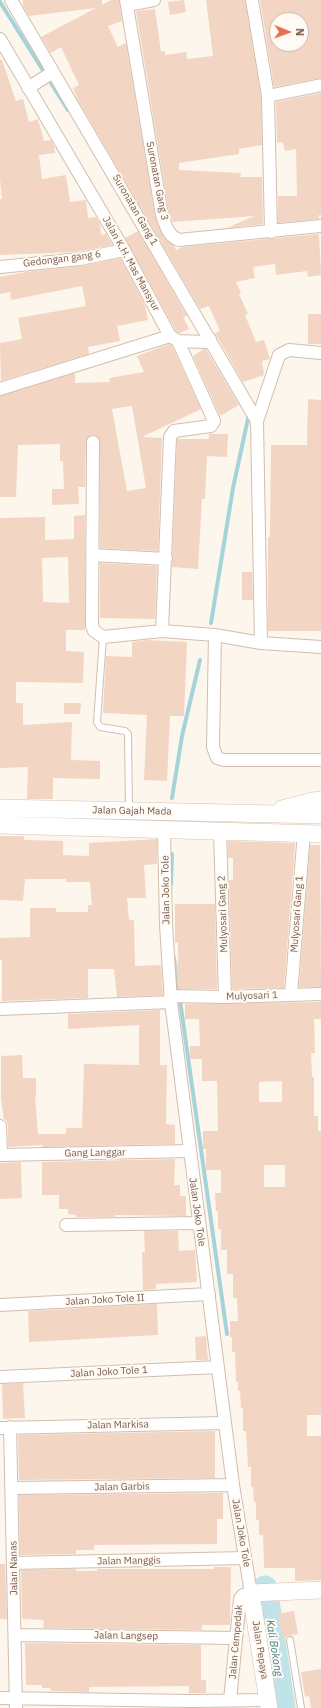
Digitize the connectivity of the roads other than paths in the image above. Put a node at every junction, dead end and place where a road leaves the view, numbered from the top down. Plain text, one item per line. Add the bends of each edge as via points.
1 (11, 0) edge
2 (154, 0) edge
3 (252, 0) edge
4 (126, 3) edge
5 (0, 39) edge
6 (49, 75) junction
7 (321, 85) edge
8 (28, 88) junction
9 (268, 96) junction
10 (321, 226) edge
11 (271, 232) junction
12 (124, 250) junction
13 (0, 267) edge
14 (174, 339) junction
15 (210, 339) junction
16 (321, 353) edge
17 (0, 389) edge
18 (257, 421) junction
19 (93, 442) dead end
20 (92, 555) junction
21 (166, 559) junction
22 (162, 631) junction
23 (215, 635) junction
24 (103, 637) junction
25 (261, 643) junction
26 (321, 646) edge
27 (321, 760) edge
28 (321, 800) edge
29 (0, 808) edge
30 (129, 811) junction
31 (264, 814) junction
32 (321, 815) edge
33 (0, 825) edge
34 (164, 830) junction
35 (220, 831) junction
36 (260, 832) junction
37 (304, 832) junction
38 (321, 833) edge
39 (321, 994) edge
40 (291, 995) junction
41 (225, 997) junction
42 (175, 998) junction
43 (0, 1009) edge
44 (0, 1126) edge
45 (189, 1151) junction
46 (1, 1155) edge
47 (198, 1223) junction
48 (66, 1225) dead end
49 (209, 1294) junction
50 (0, 1306) edge
51 (218, 1367) junction
52 (0, 1378) edge
53 (225, 1423) junction
54 (5, 1428) edge
55 (233, 1485) junction
56 (12, 1488) junction
57 (245, 1558) junction
58 (13, 1563) junction
59 (321, 1590) edge
60 (261, 1593) junction
61 (15, 1635) junction
62 (236, 1638) junction
63 (290, 1640) dead end
64 (0, 1698) edge
65 (230, 1700) junction
66 (16, 1703) edge
67 (102, 1704) edge
68 (269, 1704) edge
69 (191, 1705) edge
70 (301, 1708) edge

1 - 6 street, Suronatan Gang 1
2 - 4 street
3 - 9 street
4 - 11 street, Suronatan Gang 3 via 162,215 167,229 179,240
5 - 8 street, Jalan K.H. Mas Mansyur
6 - 8 street
6 - 15 street, Suronatan Gang 1
7 - 9 street
8 - 12 street, Jalan K.H. Mas Mansyur
9 - 11 street
10 - 11 street, Suronatan Gang 3
12 - 13 street, Gedongan gang 6 via 80,259
12 - 14 street, Jalan K.H. Mas Mansyur
14 - 15 street via 206,342
14 - 17 street
14 - 21 street, Jalan K.H. Mas Mansyur via 214,423 211,426 174,431 170,434
15 - 18 street, Suronatan Gang 1
16 - 18 street via 289,350 279,355
18 - 25 street
19 - 20 street
20 - 21 street
20 - 24 street via 92,625 94,631
21 - 22 street
22 - 23 street
22 - 24 street
23 - 25 street
23 - 27 street via 213,747 217,758
24 - 30 lane via 97,722 100,727 121,730 128,734
25 - 26 street
28 - 31 main road, Jalan Gajah Mada
29 - 30 main road, Jalan Gajah Mada
30 - 31 main road, Jalan Gajah Mada
31 - 32 main road, Jalan Gajah Mada
33 - 34 main road, Jalan Gajah Mada
34 - 35 main road, Jalan Gajah Mada
34 - 42 street, Jalan Joko Tole via 166,925
35 - 36 main road, Jalan Gajah Mada
35 - 41 street, Mulyosari Gang 2
36 - 37 main road, Jalan Gajah Mada
36 - 38 main road, Jalan Gajah Mada
37 - 38 main road, Jalan Gajah Mada
37 - 40 street, Mulyosari Gang 1
39 - 40 street, Mulyosari 1
40 - 41 street, Mulyosari 1
41 - 42 street, Mulyosari 1
42 - 43 street, Mulyosari 1
42 - 45 street, Jalan Joko Tole
44 - 46 street
45 - 46 street, Gang Langgar
45 - 47 street, Jalan Joko Tole
47 - 48 street
47 - 49 street, Jalan Joko Tole
49 - 50 street, Jalan Joko Tole II
49 - 51 street, Jalan Joko Tole
51 - 52 street, Jalan Joko Tole 1
51 - 53 street, Jalan Joko Tole
53 - 54 street, Jalan Markisa
53 - 55 street, Jalan Joko Tole
54 - 56 street, Jalan Nanas
55 - 56 street, Jalan Garbis
55 - 57 street, Jalan Joko Tole
56 - 58 street, Jalan Nanas
57 - 58 street, Jalan Manggis
57 - 60 street, Jalan Joko Tole
58 - 61 street, Jalan Nanas
59 - 60 main road
60 - 62 street, Jalan Cempedak via 243,1595 240,1599
60 - 68 main road, Jalan Pepaya
61 - 62 street, Jalan Langsep
61 - 66 street, Jalan Nanas
62 - 65 street, Jalan Cempedak
63 - 70 lane
64 - 66 street
65 - 68 street
65 - 69 street
66 - 67 street
67 - 69 street

